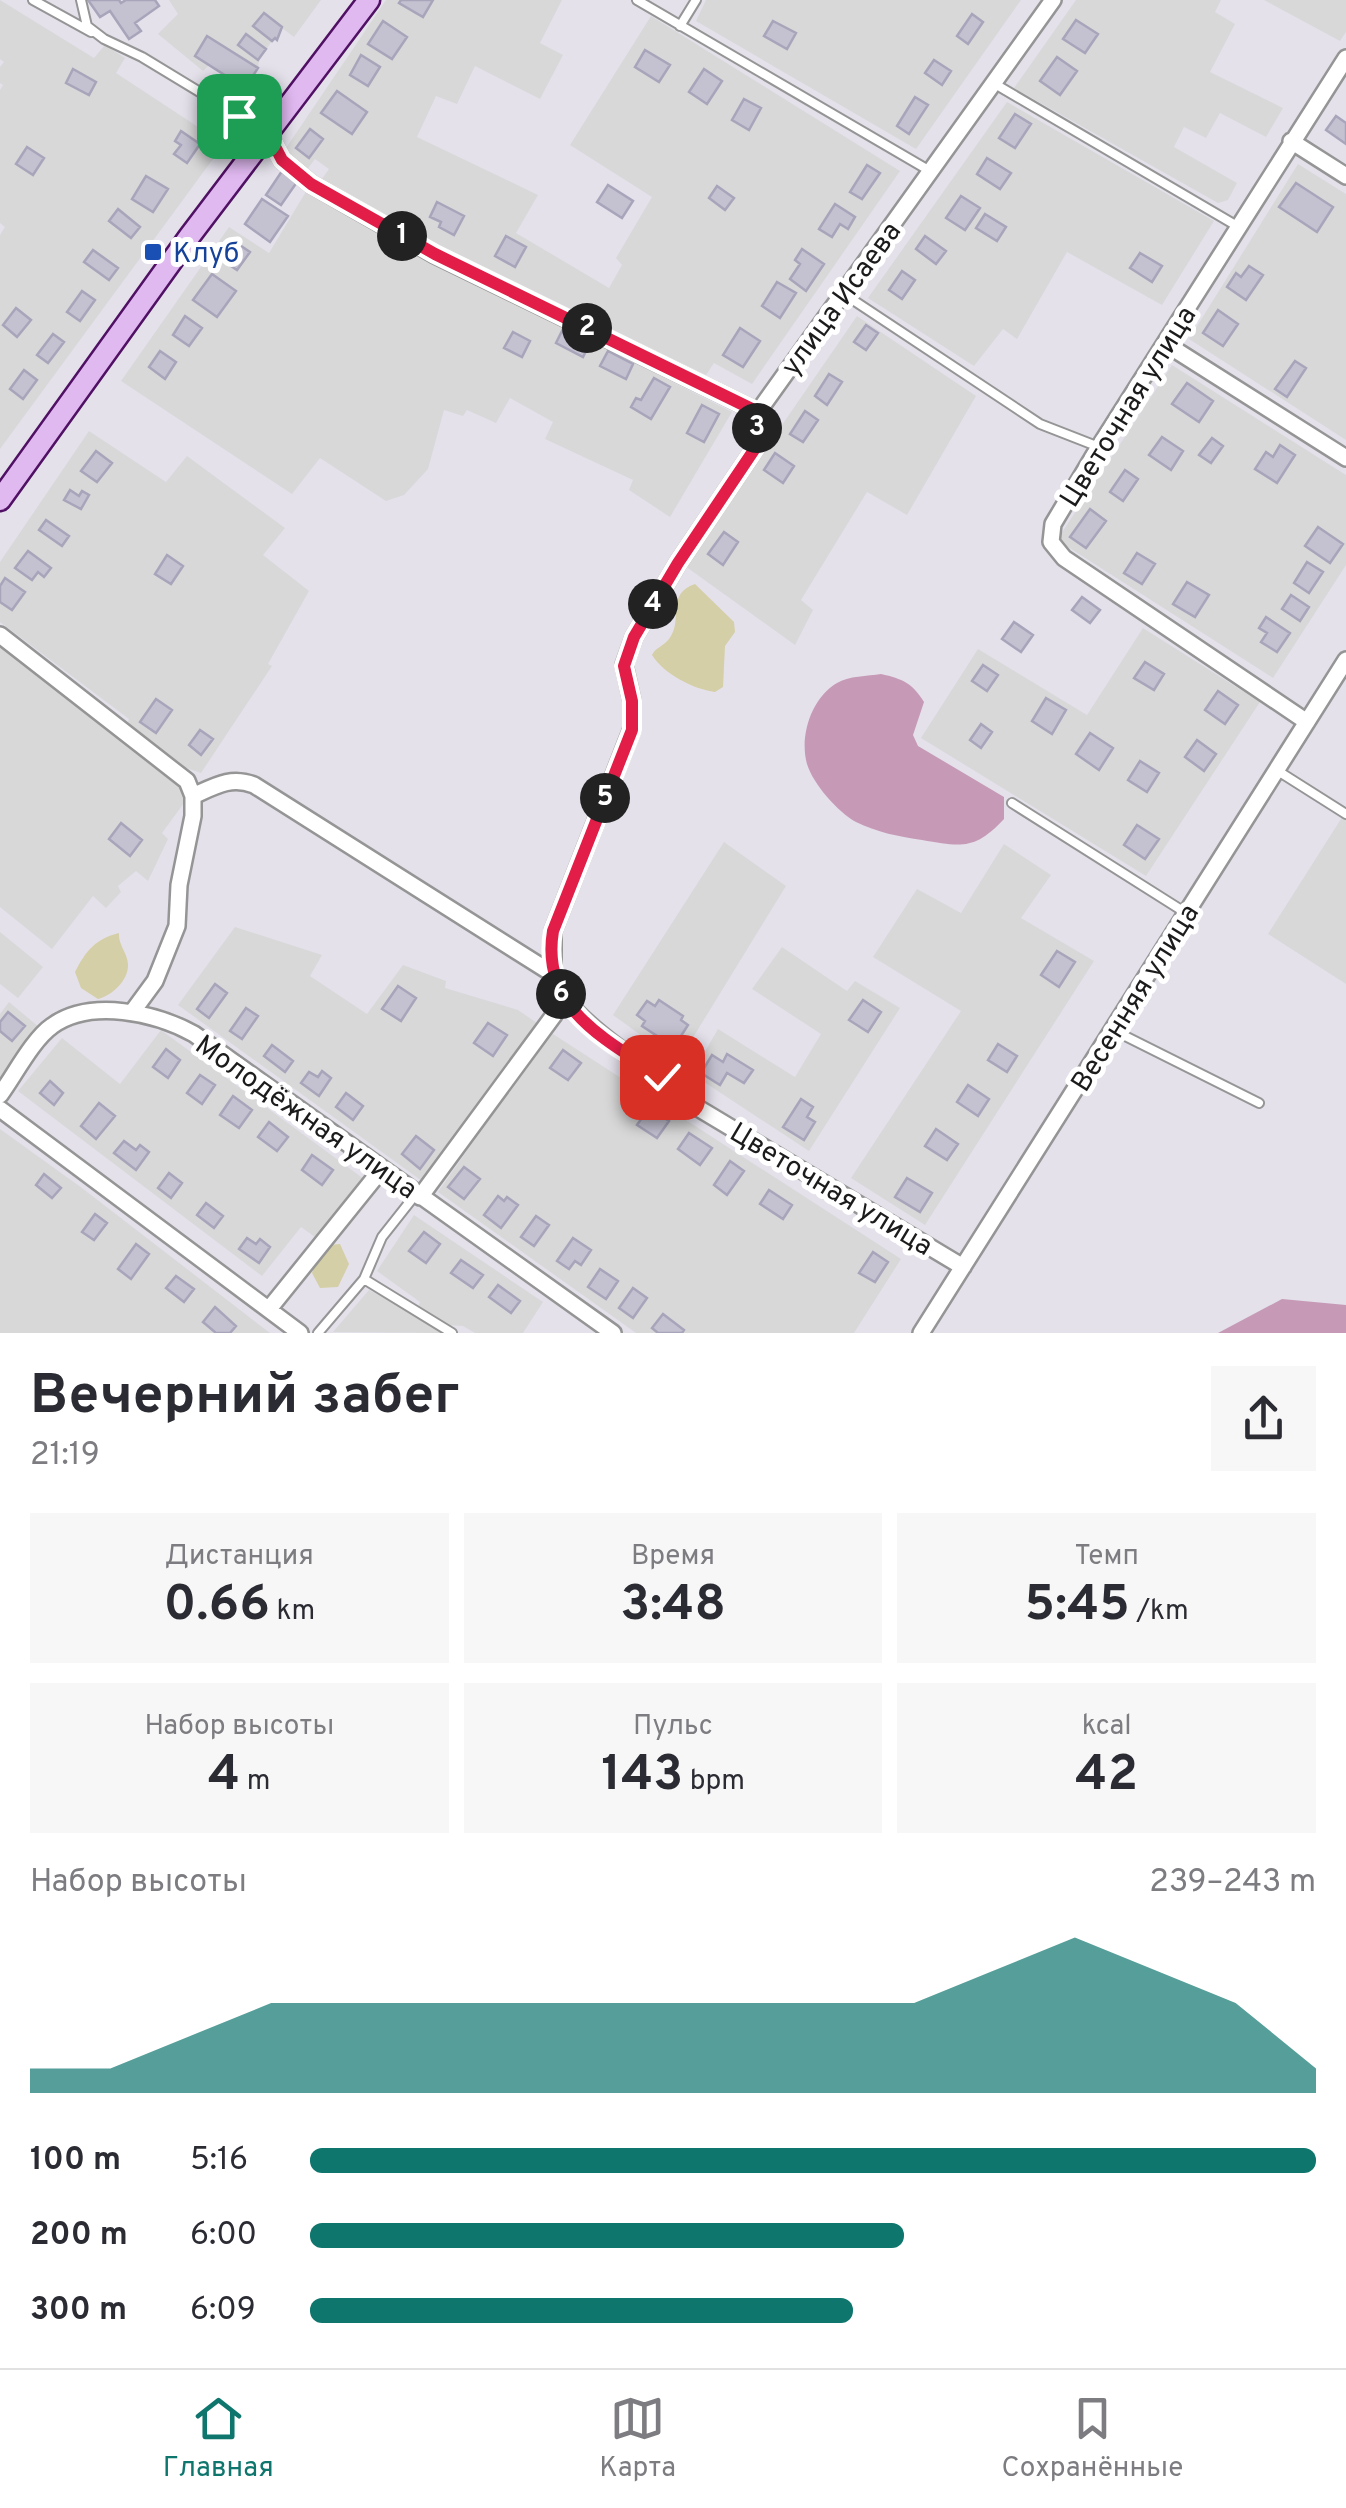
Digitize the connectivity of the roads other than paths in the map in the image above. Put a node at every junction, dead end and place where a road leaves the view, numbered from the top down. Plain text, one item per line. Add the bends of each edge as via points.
1 (33, 0) edge
2 (82, 0) edge
3 (368, 0) edge
4 (637, 0) edge
5 (696, 0) edge
6 (1053, 0) edge
7 (680, 26) junction
8 (104, 39) junction
9 (1346, 58) edge
10 (994, 83) junction
11 (268, 133) junction
12 (1291, 141) junction
13 (930, 171) junction
14 (1346, 176) edge
15 (1237, 226) junction
16 (844, 294) junction
17 (1166, 344) junction
18 (758, 412) junction
19 (1099, 447) junction
20 (1346, 458) edge
21 (0, 500) edge
22 (0, 635) edge
23 (1346, 660) edge
24 (1307, 722) junction
25 (1277, 770) junction
26 (193, 796) junction
27 (1012, 804) dead end
28 (1346, 814) edge
29 (1187, 913) junction
30 (553, 974) junction
31 (562, 996) junction
32 (132, 1011) junction
33 (1113, 1030) junction
34 (0, 1095) edge
35 (1258, 1102) dead end
36 (0, 1110) edge
37 (381, 1170) junction
38 (418, 1195) junction
39 (963, 1267) junction
40 (364, 1279) junction
41 (269, 1309) junction
42 (300, 1333) edge
43 (318, 1333) edge
44 (452, 1333) edge
45 (613, 1333) edge
46 (921, 1333) edge

1 - 8 lane
2 - 8 lane via 88,26
3 - 11 main road
4 - 7 lane
5 - 7 lane
6 - 10 street, улица Исаева
7 - 13 lane
8 - 11 lane
9 - 12 street, Цветочная улица
10 - 13 street, улица Исаева
10 - 15 lane
11 - 18 street via 282,160 311,184 435,254
11 - 21 main road
12 - 14 street
12 - 15 street, Цветочная улица
13 - 16 street, улица Исаева
15 - 17 street, Цветочная улица
16 - 18 street, улица Исаева
16 - 19 lane via 1040,424
17 - 19 street, Цветочная улица
17 - 20 street
18 - 30 street, улица Исаева via 756,447 634,637 624,666 632,730 553,931
19 - 24 street, Цветочная улица via 1053,524 1051,542 1064,558
22 - 26 street via 187,781
23 - 24 street, Весенняя улица
24 - 25 street, Весенняя улица
25 - 28 lane
25 - 29 street, Весенняя улица
26 - 30 street via 226,781 254,786
26 - 32 street via 177,926 155,981
27 - 29 lane
29 - 33 street, Весенняя улица
30 - 31 street, улица Исаева
31 - 38 street
31 - 39 street, Цветочная улица via 599,1035 698,1108
32 - 34 street, Молодёжная улица via 77,1014 48,1028
32 - 37 street, Молодёжная улица via 194,1034
33 - 35 lane
33 - 39 street, Весенняя улица
36 - 41 street
37 - 38 street, Молодёжная улица
37 - 41 street
38 - 40 lane via 382,1237
38 - 45 street, Молодёжная улица
39 - 46 street, Весенняя улица
40 - 43 lane
40 - 44 lane
41 - 42 street

